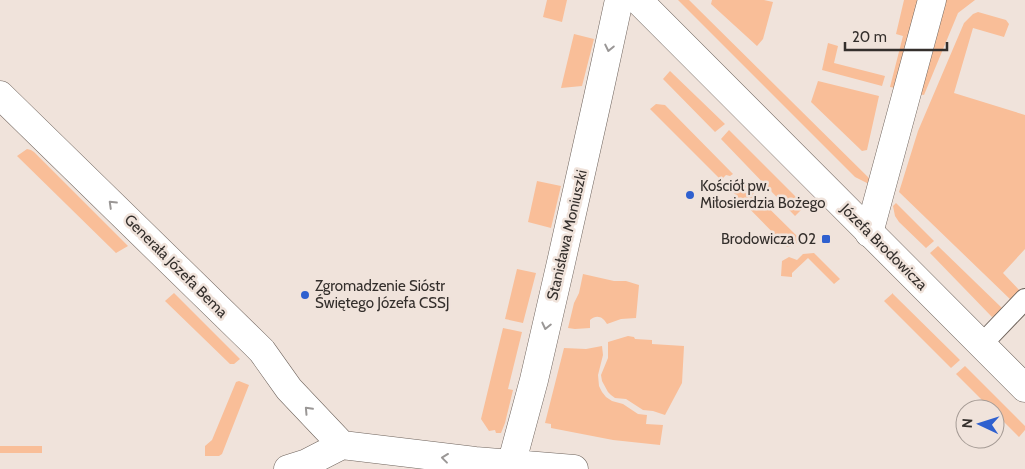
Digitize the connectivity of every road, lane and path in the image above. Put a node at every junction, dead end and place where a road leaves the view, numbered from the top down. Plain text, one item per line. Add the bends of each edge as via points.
1 (618, 0) edge
2 (638, 0) edge
3 (932, 0) edge
4 (0, 95) edge
5 (869, 233) junction
6 (1025, 299) edge
7 (982, 344) junction
8 (1025, 388) edge
9 (342, 446) junction
10 (511, 466) edge
11 (288, 469) edge
12 (574, 469) edge

1 -> 10 street, Stanisława Moniuszki via 558,277
2 - 5 street, Józefa Brodowicza
3 - 5 street
9 -> 4 street, Generała Józefa Bema via 289,389 255,344
5 - 7 street, Józefa Brodowicza
6 - 7 lane
7 - 8 street, Józefa Brodowicza
10 -> 9 street
9 - 11 street
10 - 12 street

